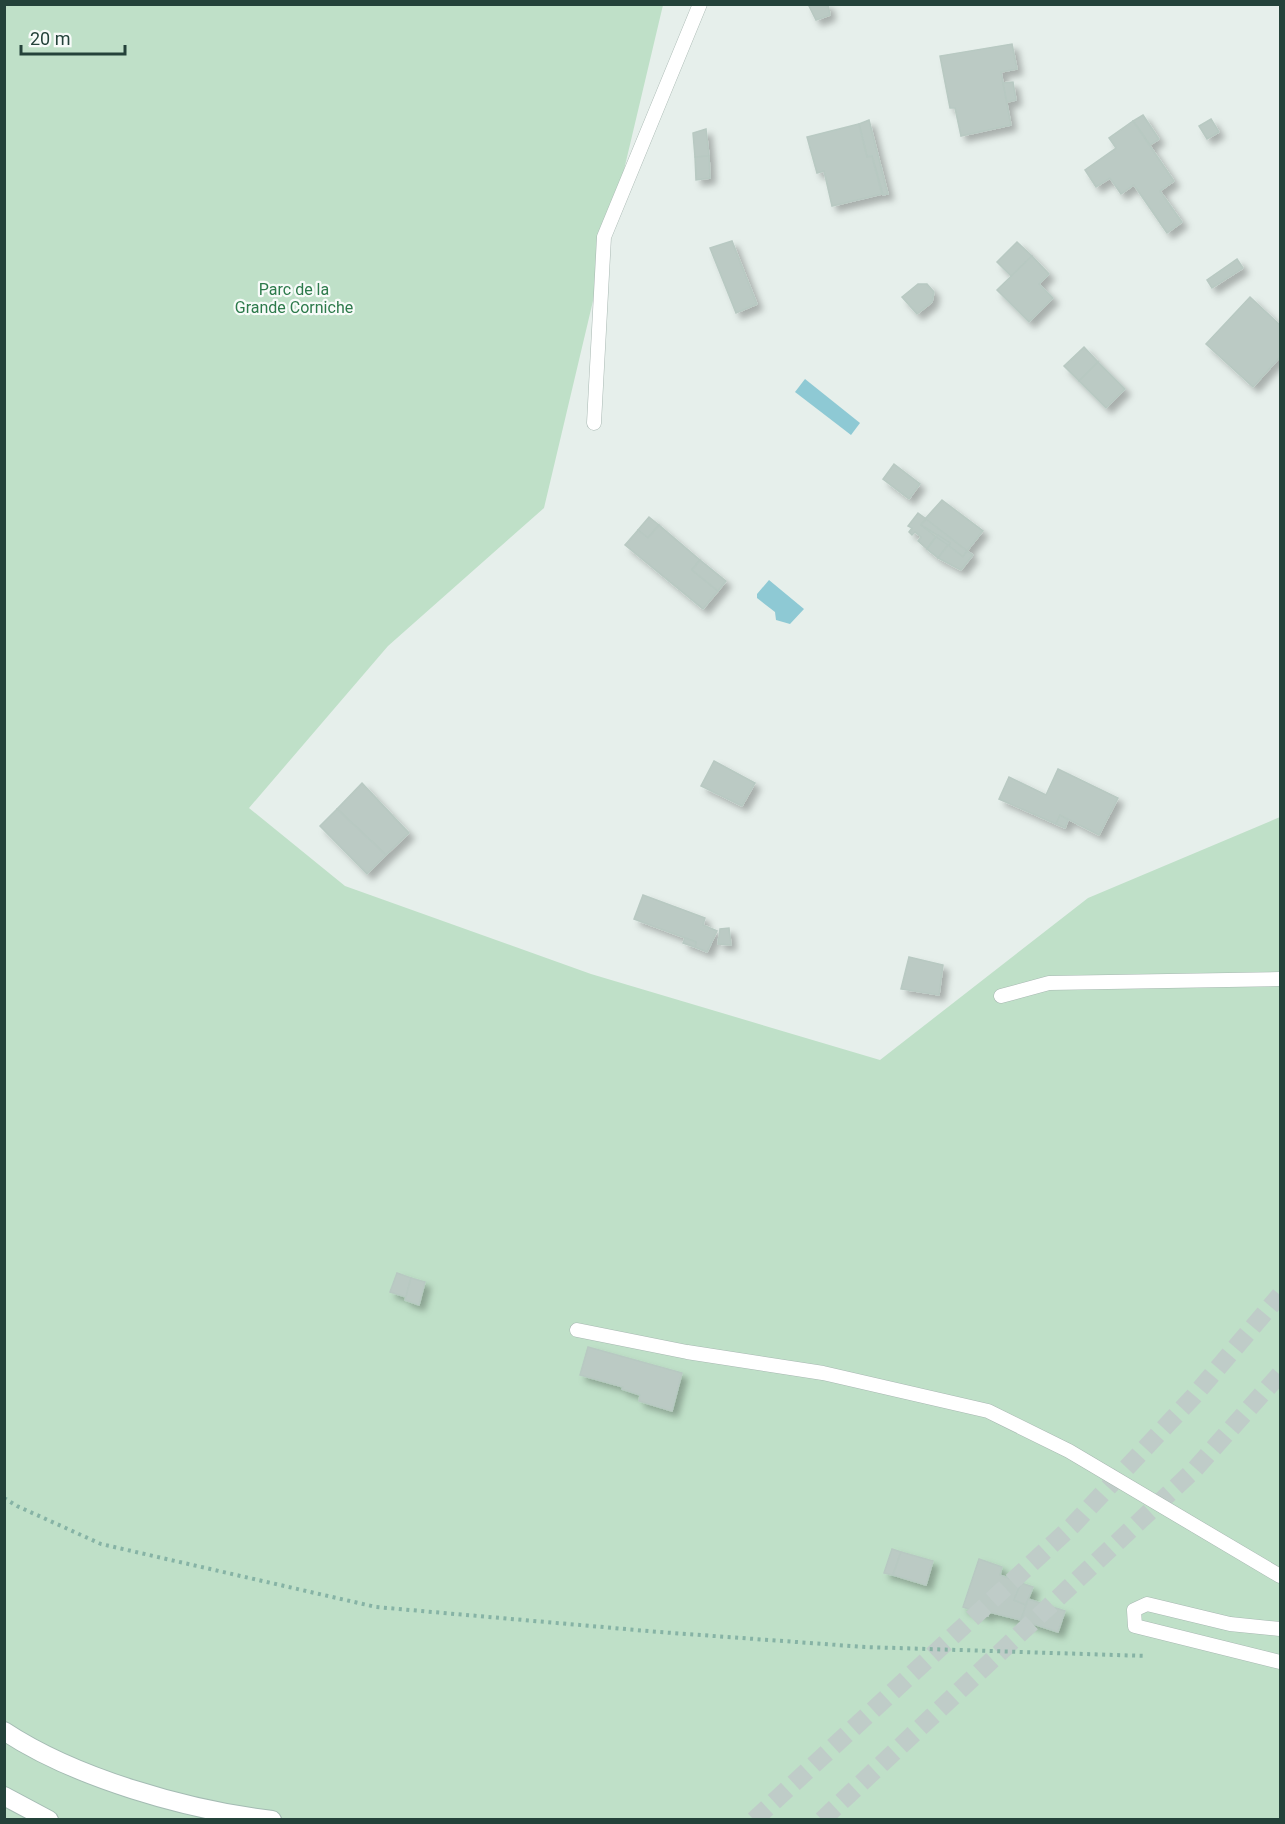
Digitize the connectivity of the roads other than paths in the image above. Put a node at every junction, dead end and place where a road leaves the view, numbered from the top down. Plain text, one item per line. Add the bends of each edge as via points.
1 (700, 4) edge
2 (594, 423) dead end
3 (1281, 979) edge
4 (1001, 996) dead end
5 (577, 1330) dead end
6 (1281, 1576) edge
7 (1281, 1629) edge
8 (1281, 1662) edge
9 (4, 1731) edge
10 (4, 1796) edge
11 (49, 1820) edge
12 (272, 1820) edge

1 - 2 lane via 604,237
3 - 4 lane via 1049,983
5 - 6 lane via 823,1373 987,1411 1069,1452
7 - 8 lane via 1230,1623 1147,1604 1134,1610 1135,1626
9 - 12 main road via 31,1748 100,1779 230,1815
10 - 11 main road

